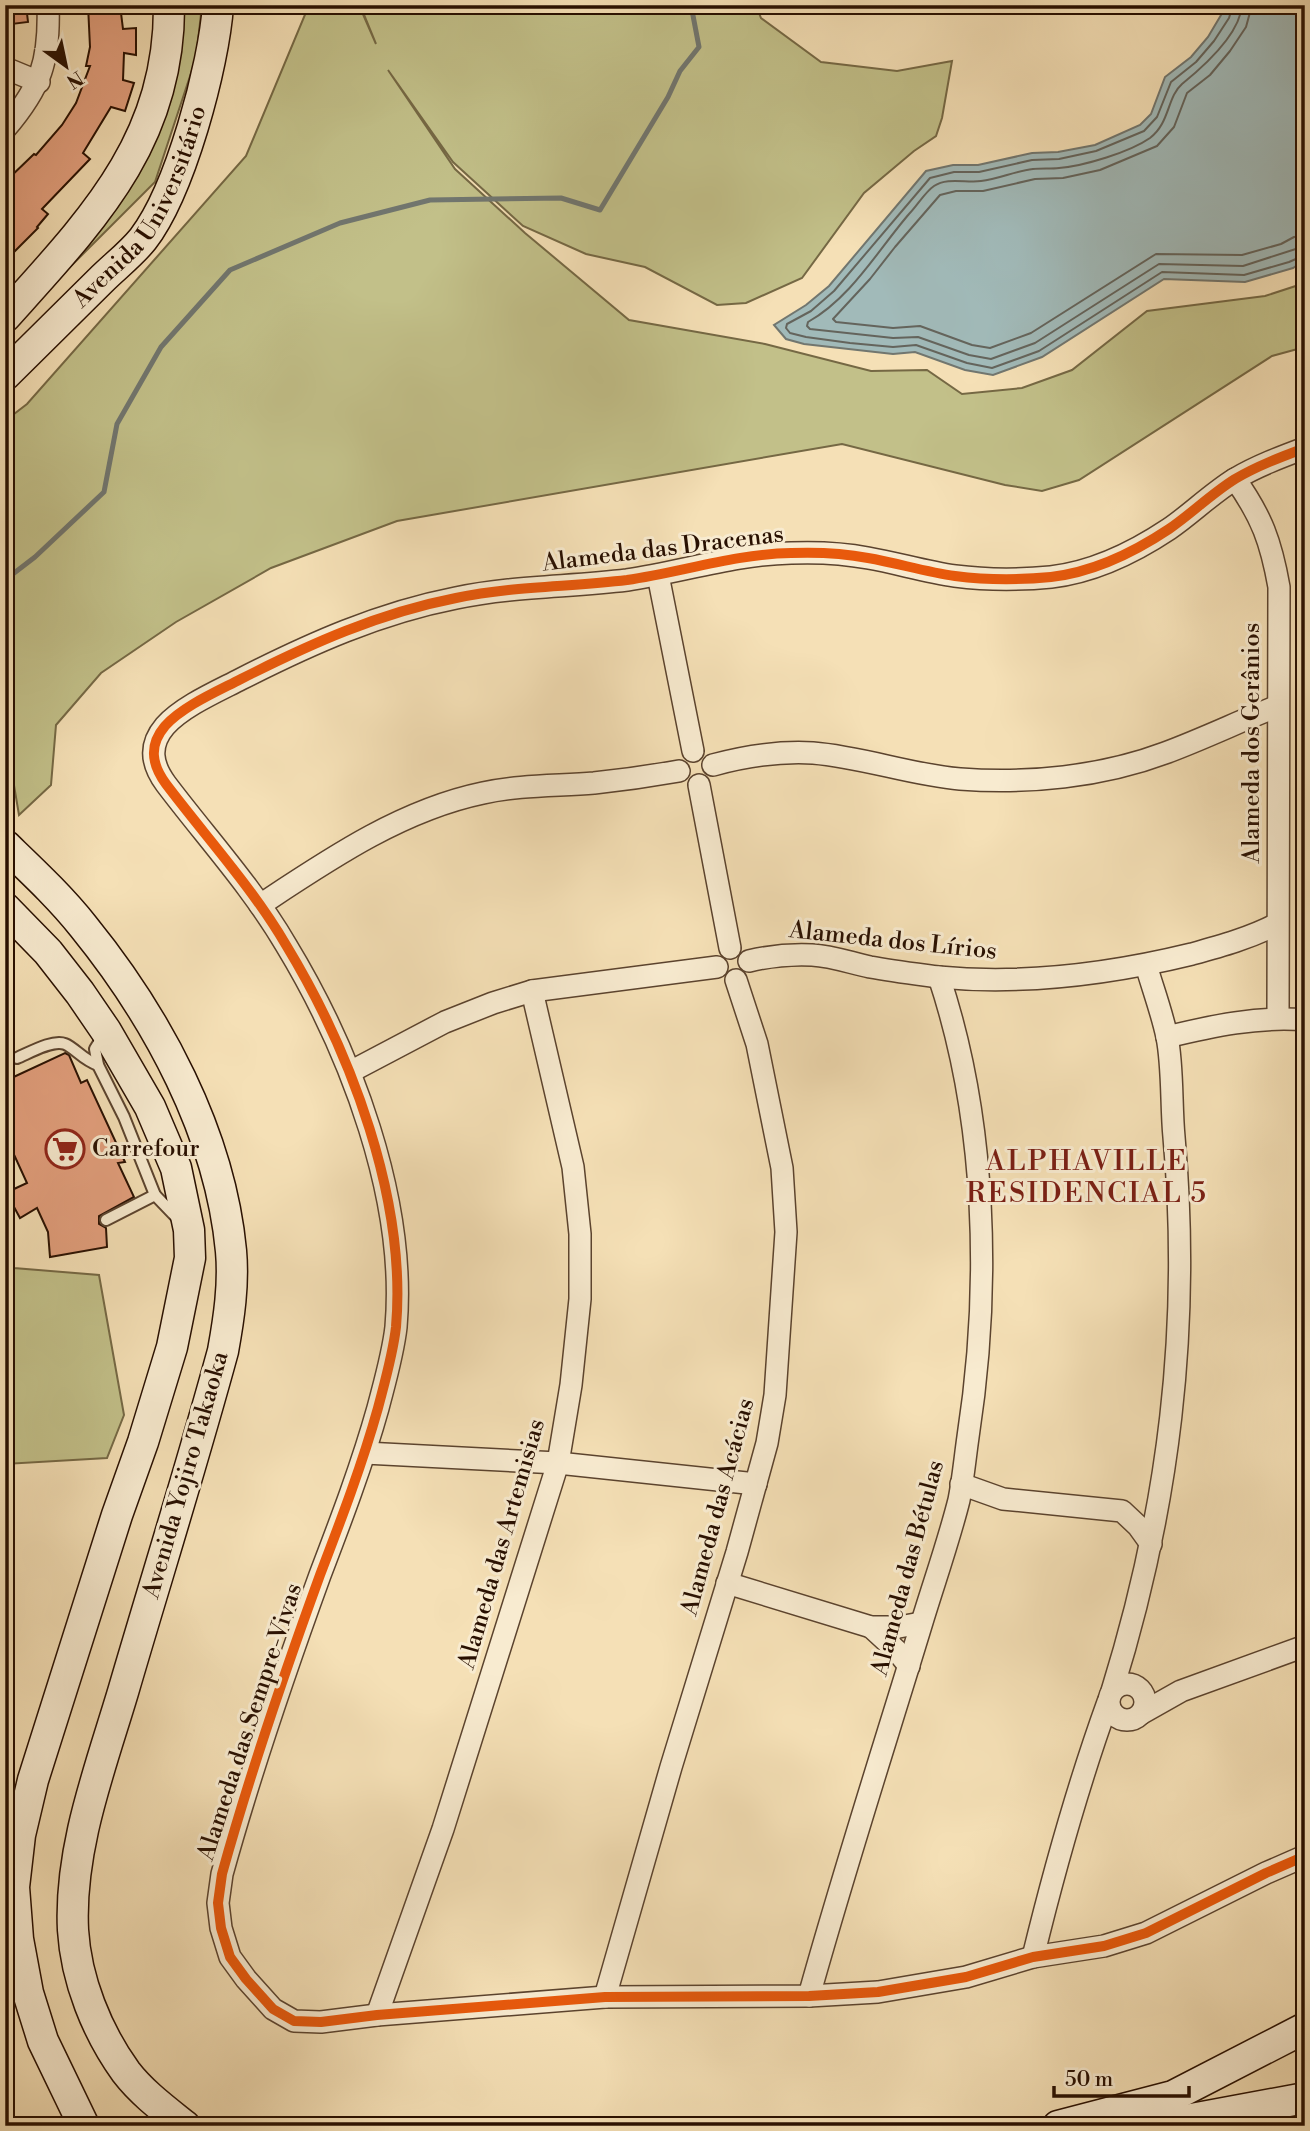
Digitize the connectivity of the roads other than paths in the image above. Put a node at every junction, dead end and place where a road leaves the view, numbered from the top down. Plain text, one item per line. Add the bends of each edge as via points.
1 (48, 5) edge
2 (169, 5) edge
3 (218, 5) edge
4 (5, 68) edge
5 (38, 82) junction
6 (5, 129) edge
7 (5, 317) edge
8 (5, 375) edge
9 (1305, 447) edge
10 (1235, 479) junction
11 (658, 575) junction
12 (1278, 706) junction
13 (156, 742) joint
14 (694, 751) junction
15 (713, 765) junction
16 (679, 771) junction
17 (699, 785) junction
18 (5, 845) edge
19 (260, 905) junction
20 (5, 908) edge
21 (1277, 924) junction
22 (730, 948) junction
23 (749, 961) junction
24 (1146, 965) junction
25 (717, 967) junction
26 (939, 977) junction
27 (736, 980) junction
28 (531, 991) junction
29 (1278, 1017) junction
30 (1305, 1020) edge
31 (106, 1031) junction
32 (1167, 1037) junction
33 (17, 1058) dead end
34 (98, 1065) junction
35 (351, 1072) junction
36 (155, 1195) junction
37 (106, 1220) dead end
38 (189, 1230) junction
39 (365, 1453) junction
40 (558, 1463) junction
41 (756, 1484) junction
42 (961, 1484) junction
43 (1003, 1499) junction
44 (1158, 1502) junction
45 (1114, 1509) junction
46 (955, 1513) junction
47 (1150, 1544) junction
48 (727, 1583) junction
49 (921, 1623) junction
50 (871, 1628) junction
51 (1305, 1646) edge
52 (1125, 1651) junction
53 (909, 1666) junction
54 (1140, 1689) junction
55 (1181, 1691) junction
56 (1110, 1697) junction
57 (1137, 1717) junction
58 (1092, 1747) junction
59 (1305, 1856) edge
60 (1033, 1957) junction
61 (809, 1996) junction
62 (605, 1997) junction
63 (377, 2015) junction
64 (1305, 2028) edge
65 (1305, 2098) edge
66 (84, 2126) edge
67 (185, 2126) edge
68 (1058, 2126) edge
69 (1154, 2126) edge

1 - 5 street via 49,31
2 - 7 main road, Avenida Universitário via 166,61 147,128 129,164 95,212
3 - 8 main road, Avenida Universitário via 201,94 160,212 142,239
4 - 5 street
5 - 6 street via 27,104
9 - 10 street, Alameda das Dracenas
10 - 11 street, Alameda das Dracenas via 1130,553 1052,577 956,576 832,553 739,558
10 - 12 street, Alameda dos Gerânios via 1264,527 1273,554 1279,587
11 - 13 street, Alameda das Dracenas via 514,588 393,613 293,653 214,693 177,716
11 - 14 street
12 - 15 street via 1164,753 1068,776 961,779 814,753 744,757
12 - 21 street, Alameda dos Gerânios
13 - 19 street, Alameda das Sempre-Vivas via 153,760 157,772
14 - 15 street via 706,754
14 - 16 street via 682,758
15 - 17 street via 710,778
16 - 17 street via 686,782
16 - 19 street via 522,787 438,806 355,846
17 - 22 street
18 - 67 main road, Avenida Yojiro Takaoka via 83,925 144,1013 194,1103 225,1205 232,1253 231,1304 223,1351 105,1752 74,1876 73,1931 97,2024 127,2074
19 - 35 street, Alameda das Sempre-Vivas via 286,944
20 - 31 main road, Avenida Yojiro Takaoka via 48,952
21 - 24 street, Alameda dos Lírios via 1225,945
21 - 29 street, Alameda dos Gerânios
22 - 23 street via 742,950
22 - 25 street via 720,955
23 - 26 street, Alameda dos Lírios via 815,955
23 - 27 street via 747,973
24 - 26 street, Alameda dos Lírios via 1048,977
24 - 32 street
25 - 27 street via 724,977
25 - 28 street
26 - 42 street, Alameda das Bétulas via 953,1018 966,1085 982,1232 976,1388
27 - 41 street, Alameda das Acácias via 770,1104 782,1168 786,1232 775,1395
28 - 35 street via 445,1022
28 - 40 street, Alameda das Artemisias via 573,1167 580,1234 580,1299
29 - 30 street
29 - 32 street
31 - 34 lane via 95,1049
31 - 38 main road, Avenida Yojiro Takaoka via 150,1107 176,1168
32 - 44 street via 1181,1284 1169,1446
33 - 34 lane via 57,1043
34 - 36 lane
35 - 39 street, Alameda das Sempre-Vivas via 381,1170 397,1288 396,1328
36 - 37 lane
36 - 38 lane
38 - 66 main road, Avenida Yojiro Takaoka via 190,1258 172,1347 33,1780 20,1835 14,1887 28,1993 43,2042
39 - 40 street
39 - 63 street, Alameda das Sempre-Vivas via 278,1691 222,1874 218,1903 230,1957 273,2009 294,2021
40 - 41 street
40 - 63 street, Alameda das Artemisias via 443,1829
41 - 48 street, Alameda das Acácias
42 - 43 street
42 - 46 street, Alameda das Bétulas
43 - 45 street
43 - 46 street
44 - 45 street
44 - 47 street
45 - 47 street via 1138,1526
46 - 49 street, Alameda das Bétulas
47 - 52 street
48 - 50 street
48 - 62 street, Alameda das Acácias
49 - 50 street
49 - 53 street, Alameda das Bétulas
50 - 53 street
51 - 55 street
52 - 54 street
52 - 56 street
53 - 61 street, Alameda das Bétulas
54 - 55 street
54 - 56 street via 1125,1684
54 - 57 street via 1146,1702
55 - 57 street
56 - 57 street via 1116,1717 1126,1721
56 - 58 street
57 - 58 street
58 - 60 street
59 - 60 street, Alameda das Sempre-Vivas via 1146,1933 1104,1946
60 - 61 street, Alameda das Sempre-Vivas via 966,1977 891,1990
61 - 62 street, Alameda das Sempre-Vivas
62 - 63 street, Alameda das Sempre-Vivas
64 - 68 main road via 1173,2096
65 - 69 main road

